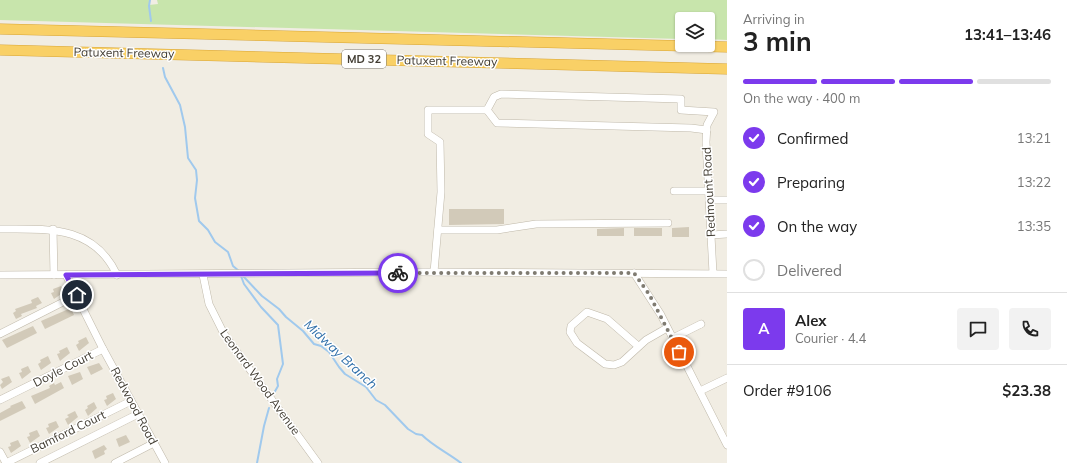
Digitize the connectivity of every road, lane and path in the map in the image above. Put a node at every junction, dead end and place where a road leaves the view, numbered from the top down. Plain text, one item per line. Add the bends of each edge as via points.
1 (0, 29) edge
2 (727, 48) edge
3 (0, 50) edge
4 (727, 69) edge
5 (487, 110) junction
6 (707, 130) junction
7 (674, 190) dead end
8 (709, 191) junction
9 (709, 200) junction
10 (727, 200) edge
11 (668, 223) dead end
12 (0, 229) edge
13 (53, 230) junction
14 (438, 230) junction
15 (727, 234) edge
16 (711, 235) junction
17 (434, 272) junction
18 (634, 273) junction
19 (712, 274) junction
20 (727, 274) edge
21 (0, 275) edge
22 (54, 275) junction
23 (117, 275) junction
24 (203, 275) junction
25 (68, 278) junction
26 (77, 295) junction
27 (700, 324) dead end
28 (667, 328) junction
29 (0, 334) edge
30 (673, 338) junction
31 (638, 346) junction
32 (103, 348) junction
33 (727, 378) edge
34 (700, 391) junction
35 (0, 400) edge
36 (131, 401) junction
37 (138, 414) junction
38 (154, 443) junction
39 (727, 445) edge
40 (0, 452) edge
41 (123, 461) edge
42 (6, 463) edge
43 (40, 463) edge
44 (114, 463) edge
45 (165, 463) edge
46 (318, 463) edge

1 - 2 highway, Patuxent Freeway / MD 32
3 - 4 highway, Patuxent Freeway / MD 32
5 - 6 street via 496,123
5 - 6 street, Redmount Road via 494,97 504,94 681,99 681,110 714,112
5 - 14 street via 428,110 428,134 440,142
6 - 8 street, Redmount Road
7 - 8 street
8 - 9 street, Redmount Road
9 - 10 street
9 - 16 street, Redmount Road
11 - 14 street via 536,224 496,230
12 - 13 street
13 - 22 street
13 - 23 street via 89,240 110,260
14 - 17 street
15 - 16 street
16 - 19 street, Redmount Road
17 - 18 street
17 - 24 street
18 - 19 street
18 - 28 street via 649,294
19 - 20 street
21 - 22 street
22 - 25 street
23 - 24 street
23 - 25 street
24 - 46 street, Leonard Wood Avenue via 209,304 224,334
25 - 26 street, Doyle Court
26 - 29 street
26 - 32 street, Doyle Court
27 - 30 street
28 - 30 street
28 - 31 street
30 - 34 street
31 - 31 street via 622,362 614,365 605,364 577,343 570,332 571,326 587,312 595,313 607,319
32 - 35 street, Doyle Court
32 - 36 street, Redwood Road
33 - 34 street
34 - 39 street
36 - 37 street, Redwood Road
36 - 42 street, Bamford Court
37 - 38 street, Redwood Road
37 - 43 street
38 - 41 street
38 - 45 street, Redwood Road
40 - 42 street, Bamford Court
41 - 44 street

